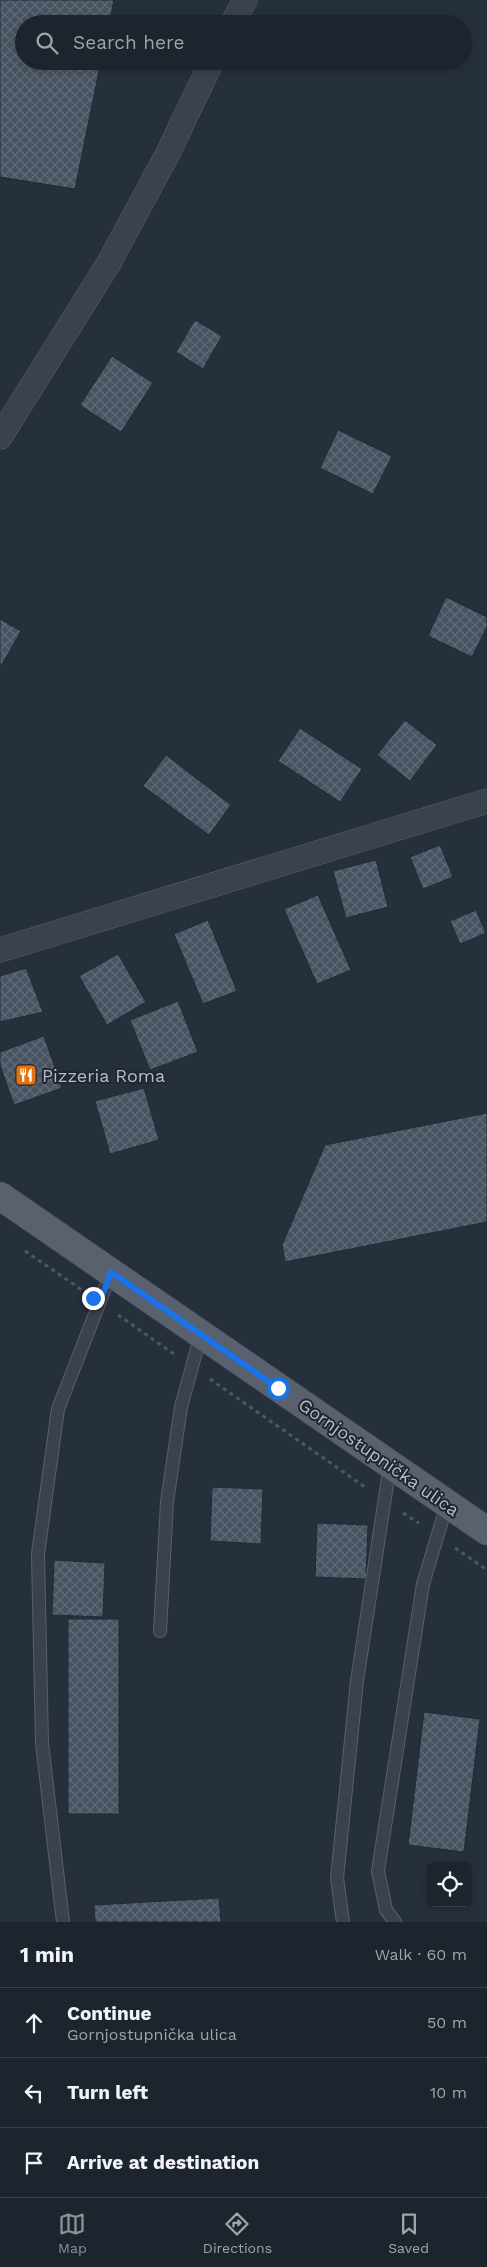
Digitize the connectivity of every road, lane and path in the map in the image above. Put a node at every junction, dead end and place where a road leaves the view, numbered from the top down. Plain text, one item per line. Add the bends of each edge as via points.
1 (245, 0) edge
2 (237, 15) edge
3 (208, 70) edge
4 (0, 437) edge
5 (487, 801) edge
6 (0, 950) edge
7 (0, 1196) edge
8 (23, 1250) dead end
9 (111, 1272) junction
10 (100, 1302) junction
11 (201, 1334) junction
12 (192, 1366) junction
13 (390, 1465) junction
14 (386, 1501) junction
15 (447, 1504) junction
16 (487, 1531) edge
17 (437, 1536) junction
18 (487, 1570) edge
19 (160, 1631) dead end
20 (63, 1922) edge
21 (343, 1922) edge
22 (395, 1922) edge

1 - 2 street
3 - 4 street via 110,261
5 - 6 street
7 - 9 main road, Gornjostupnička ulica
8 - 10 path
9 - 10 lane
9 - 11 main road, Gornjostupnička ulica
10 - 12 path
10 - 20 lane via 58,1409 38,1554 42,1743
11 - 12 lane
11 - 13 main road, Gornjostupnička ulica
12 - 14 path
12 - 19 lane via 181,1407 167,1502
13 - 14 lane
13 - 15 main road, Gornjostupnička ulica
14 - 17 path
14 - 21 lane via 357,1681 337,1878
15 - 16 main road, Gornjostupnička ulica
15 - 17 lane
17 - 18 path
17 - 22 lane via 423,1584 378,1871 386,1910

